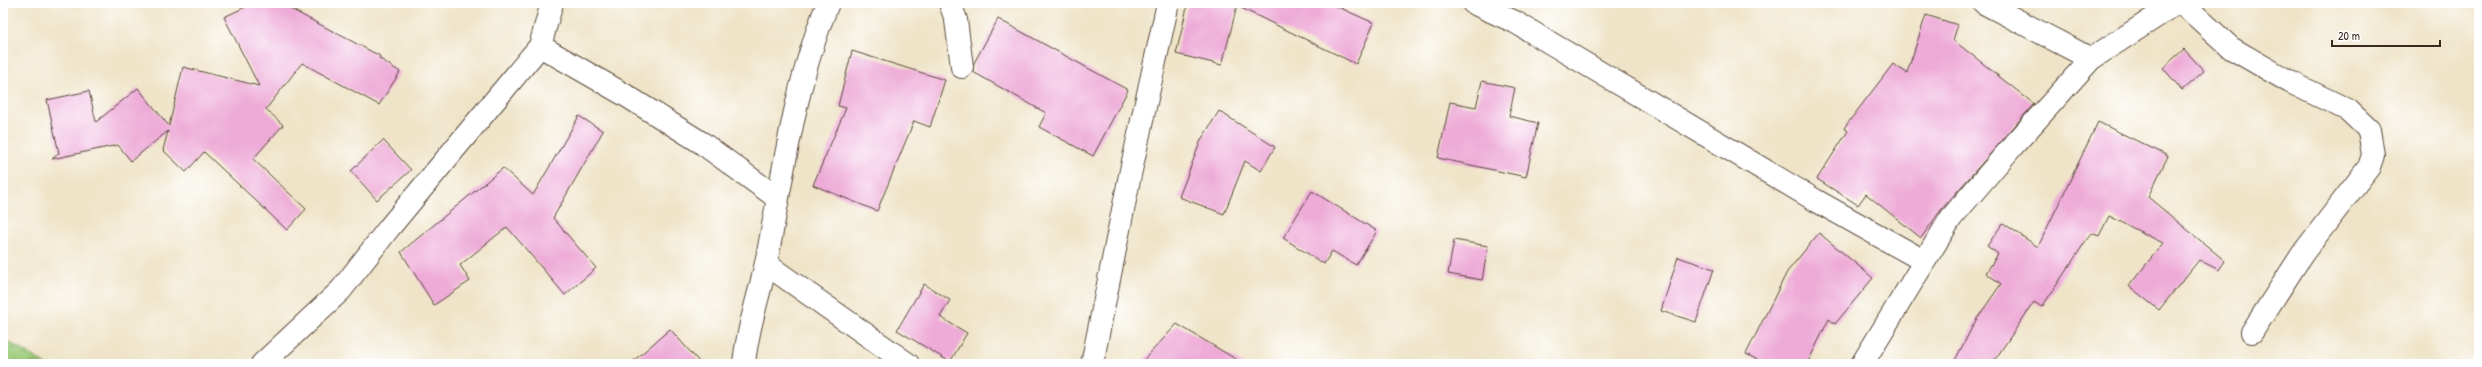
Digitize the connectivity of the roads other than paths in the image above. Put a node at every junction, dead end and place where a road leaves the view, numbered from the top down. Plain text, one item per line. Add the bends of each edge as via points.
1 (552, 3) edge
2 (828, 3) edge
3 (950, 3) edge
4 (1168, 3) edge
5 (1473, 3) edge
6 (1984, 3) edge
7 (2177, 3) edge
8 (2182, 3) edge
9 (540, 46) junction
10 (2091, 59) junction
11 (962, 67) dead end
12 (776, 197) junction
13 (1924, 261) junction
14 (766, 264) junction
15 (2252, 332) dead end
16 (262, 364) edge
17 (744, 364) edge
18 (908, 364) edge
19 (1092, 364) edge
20 (1862, 364) edge

1 - 9 street
2 - 12 street via 803,76
3 - 11 street via 956,20
4 - 19 street
5 - 13 street via 1515,22 1815,200
6 - 10 street
7 - 10 street
8 - 15 street via 2231,48 2290,82 2348,110 2369,130 2373,155 2369,167 2303,253
9 - 12 street via 702,143
9 - 16 street via 341,290
10 - 13 street via 1951,218
12 - 14 street
13 - 20 street
14 - 17 street
14 - 18 street

